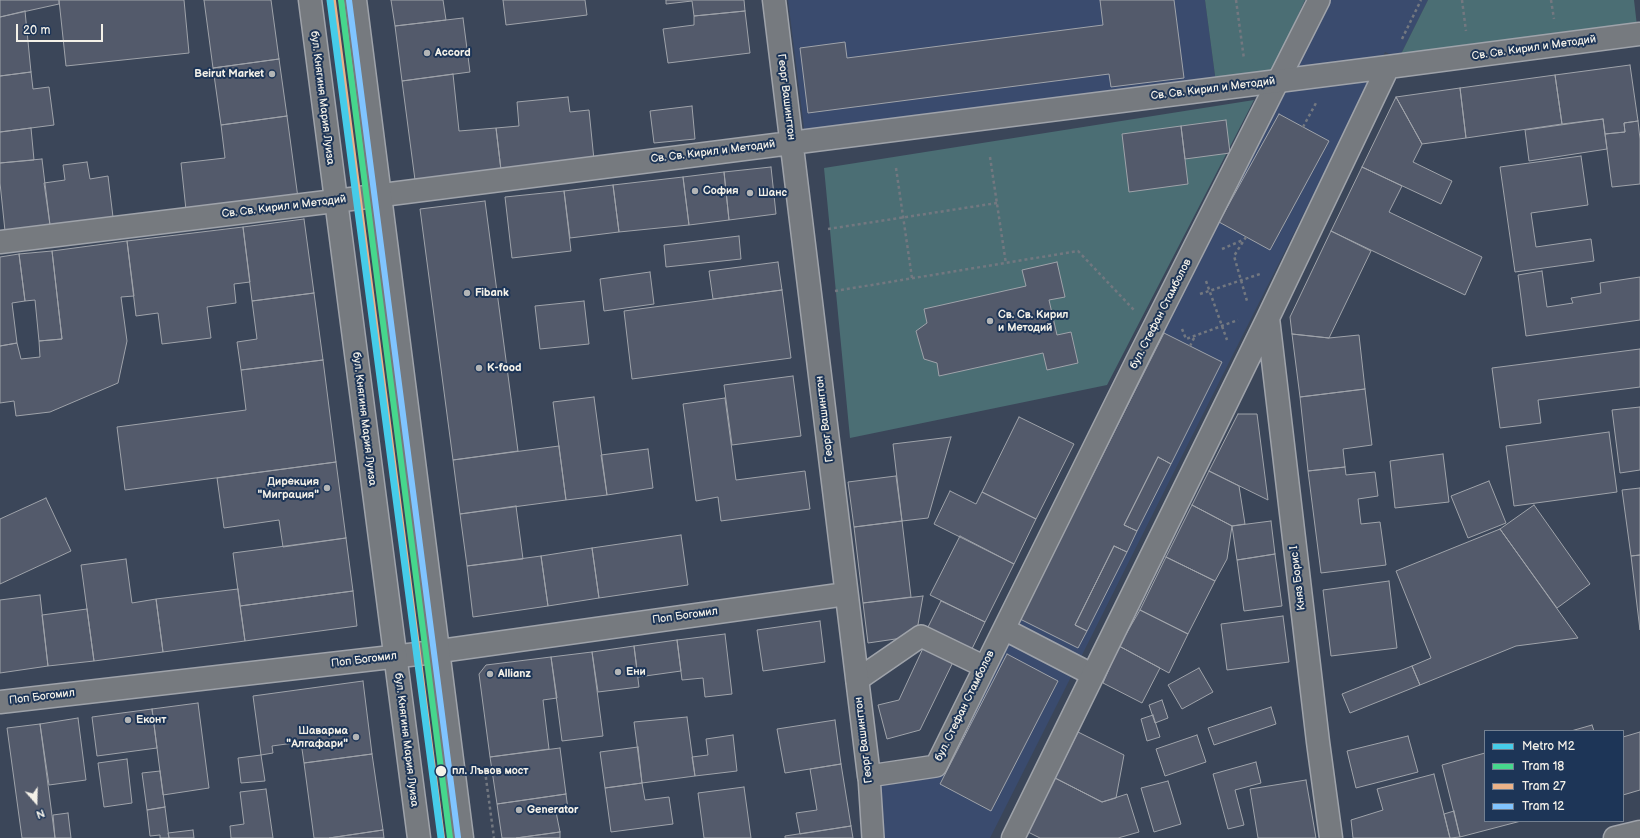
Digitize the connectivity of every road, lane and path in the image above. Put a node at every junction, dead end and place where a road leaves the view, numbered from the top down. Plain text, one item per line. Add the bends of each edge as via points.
1 (310, 0) edge
2 (355, 0) edge
3 (774, 0) edge
4 (1236, 0) edge
5 (1319, 0) edge
6 (1421, 0) edge
7 (1640, 34) edge
8 (1388, 67) junction
9 (1280, 81) junction
10 (1247, 85) junction
11 (792, 142) junction
12 (990, 157) dead end
13 (896, 168) dead end
14 (381, 195) junction
15 (336, 201) junction
16 (997, 203) junction
17 (903, 217) junction
18 (828, 229) dead end
19 (1246, 237) dead end
20 (0, 242) edge
21 (1194, 248) junction
22 (1294, 262) junction
23 (1006, 264) junction
24 (912, 278) junction
25 (1241, 280) junction
26 (1113, 288) dead end
27 (833, 291) dead end
28 (1210, 291) junction
29 (1171, 301) junction
30 (1264, 313) junction
31 (1222, 326) junction
32 (1195, 336) junction
33 (1190, 346) dead end
34 (1240, 374) junction
35 (846, 594) junction
36 (1004, 629) junction
37 (438, 651) junction
38 (395, 656) junction
39 (985, 667) junction
40 (1094, 675) junction
41 (857, 680) junction
42 (0, 702) edge
43 (485, 771) dead end
44 (869, 776) junction
45 (1640, 832) edge
46 (419, 838) edge
47 (462, 838) edge
48 (494, 838) edge
49 (873, 838) edge
50 (1013, 838) edge
51 (1332, 838) edge
52 (1615, 838) edge

1 - 15 street, бул. Княгиня Мария Луиза
2 - 14 street
3 - 11 street, Георг Вашингтон
4 - 10 path
5 - 9 street, бул. Стефан Стамболов
6 - 8 path
7 - 8 street, Св. Св. Кирил и Методий
8 - 9 street, Св. Св. Кирил и Методий
8 - 22 street
9 - 10 street, Св. Св. Кирил и Методий
9 - 21 street, бул. Стефан Стамболов
10 - 11 street, Св. Св. Кирил и Методий
11 - 14 street, Св. Св. Кирил и Методий
11 - 35 street, Георг Вашингтон
12 - 16 path
13 - 17 path
14 - 15 street, Св. Св. Кирил и Методий
14 - 37 street
15 - 20 street, Св. Св. Кирил и Методий
15 - 38 street, бул. Княгиня Мария Луиза
16 - 17 path
16 - 23 path
17 - 18 path
17 - 24 path
19 - 25 path via 1234,256
21 - 28 path
21 - 29 street, бул. Стефан Стамболов
22 - 25 path
22 - 30 street
23 - 24 path
23 - 26 path via 1078,251
24 - 27 path
25 - 28 path
25 - 30 path
28 - 29 path
28 - 31 path
29 - 32 path via 1186,339
29 - 36 street, бул. Стефан Стамболов
30 - 31 path
30 - 34 street
30 - 51 street, Княз Борис I
31 - 32 path
31 - 34 path
32 - 33 path
34 - 40 street
35 - 37 street, Поп Богомил
35 - 41 street, Георг Вашингтон
36 - 39 street, бул. Стефан Стамболов
36 - 40 street
37 - 38 street, Поп Богомил
37 - 47 street
38 - 42 street, Поп Богомил
38 - 46 street, бул. Княгиня Мария Луиза
39 - 41 street via 921,636
39 - 44 street, бул. Стефан Стамболов via 936,766
40 - 50 street
41 - 44 street, Георг Вашингтон
43 - 48 path
44 - 49 street, Георг Вашингтон
45 - 52 street

